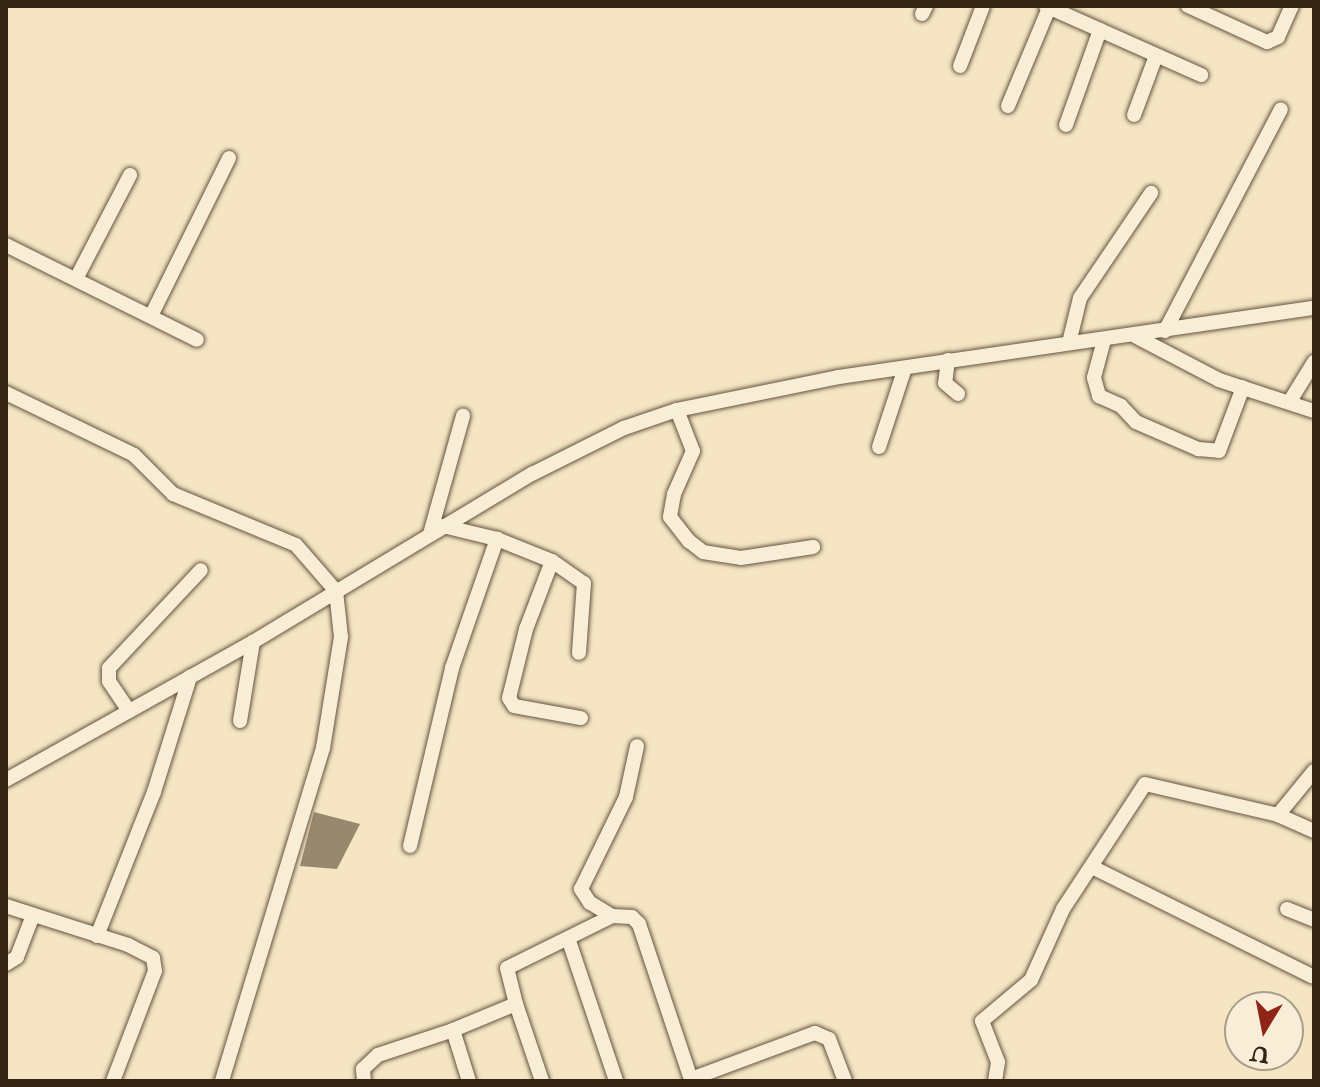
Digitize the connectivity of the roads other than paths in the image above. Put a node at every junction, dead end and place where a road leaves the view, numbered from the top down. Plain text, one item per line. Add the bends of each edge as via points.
1 (983, 6) edge
2 (1188, 6) edge
3 (1292, 6) edge
4 (1048, 7) edge
5 (1100, 30) junction
6 (1156, 56) junction
7 (960, 66) dead end
8 (1201, 75) dead end
9 (1008, 106) dead end
10 (1281, 109) dead end
11 (1134, 115) dead end
12 (1066, 125) dead end
13 (229, 158) dead end
14 (130, 175) dead end
15 (1151, 193) dead end
16 (6, 245) edge
17 (77, 277) junction
18 (1314, 308) edge
19 (152, 314) junction
20 (1165, 331) junction
21 (1135, 336) junction
22 (197, 340) dead end
23 (1104, 340) junction
24 (1069, 343) junction
25 (948, 360) junction
26 (1314, 362) edge
27 (905, 368) junction
28 (1243, 387) junction
29 (6, 393) edge
30 (958, 394) dead end
31 (1290, 401) junction
32 (677, 410) junction
33 (1314, 411) edge
34 (463, 416) dead end
35 (879, 447) dead end
36 (437, 530) junction
37 (497, 539) junction
38 (813, 547) dead end
39 (552, 561) junction
40 (201, 570) dead end
41 (336, 591) junction
42 (253, 642) junction
43 (579, 653) dead end
44 (190, 677) junction
45 (129, 711) junction
46 (581, 718) dead end
47 (240, 721) dead end
48 (637, 746) dead end
49 (1314, 771) edge
50 (6, 780) edge
51 (1278, 815) junction
52 (1314, 831) edge
53 (410, 846) dead end
54 (1092, 867) junction
55 (6, 906) edge
56 (1287, 909) dead end
57 (33, 915) junction
58 (612, 916) junction
59 (1314, 920) edge
60 (97, 936) junction
61 (569, 941) junction
62 (6, 964) edge
63 (1312, 976) edge
64 (516, 1004) junction
65 (453, 1030) junction
66 (688, 1080) edge
67 (113, 1081) edge
68 (222, 1081) edge
69 (364, 1081) edge
70 (469, 1081) edge
71 (542, 1081) edge
72 (616, 1081) edge
73 (845, 1081) edge
74 (995, 1081) edge

1 - 7 street
2 - 3 street via 1267,42 1278,37
4 - 5 street
4 - 9 street
5 - 6 street
5 - 12 street
6 - 8 street
6 - 11 street
10 - 20 street
13 - 19 street
14 - 17 street
15 - 24 street via 1080,298
16 - 17 street
17 - 19 street
18 - 20 street
19 - 22 street
20 - 21 street
21 - 23 street
21 - 28 street via 1191,368
23 - 24 street
23 - 28 street via 1094,378 1099,396 1121,406 1136,422 1198,449 1219,451
24 - 25 street
25 - 27 street
25 - 30 street via 945,383
26 - 31 street
27 - 32 street
27 - 35 street
28 - 31 street
29 - 41 street via 134,455 173,494 296,545
31 - 33 street
32 - 36 street via 570,454
32 - 38 street via 693,451 670,517 689,541 703,552 741,558
34 - 36 street
36 - 37 street
36 - 41 street
37 - 39 street
37 - 53 street via 452,668
39 - 43 street via 584,583
39 - 46 street via 526,629 509,698 514,706
40 - 45 street via 109,668 109,681
41 - 42 street
41 - 68 street via 341,637 323,748
42 - 44 street
42 - 47 street
44 - 45 street
44 - 60 street via 148,810
45 - 50 street
48 - 58 street via 626,797 581,889 590,903
49 - 51 street
51 - 52 street
51 - 54 street via 1145,784
54 - 63 street
54 - 74 street via 1063,909 1031,980 982,1021 998,1062
55 - 57 street
56 - 59 street
57 - 60 street
57 - 62 street via 17,957
58 - 61 street
58 - 66 street via 632,917 639,924
60 - 67 street via 149,954 155,964
61 - 64 street via 507,968
61 - 72 street
64 - 65 street
64 - 71 street
65 - 69 street via 378,1055 363,1069
65 - 70 street
66 - 73 street via 815,1033 829,1039

